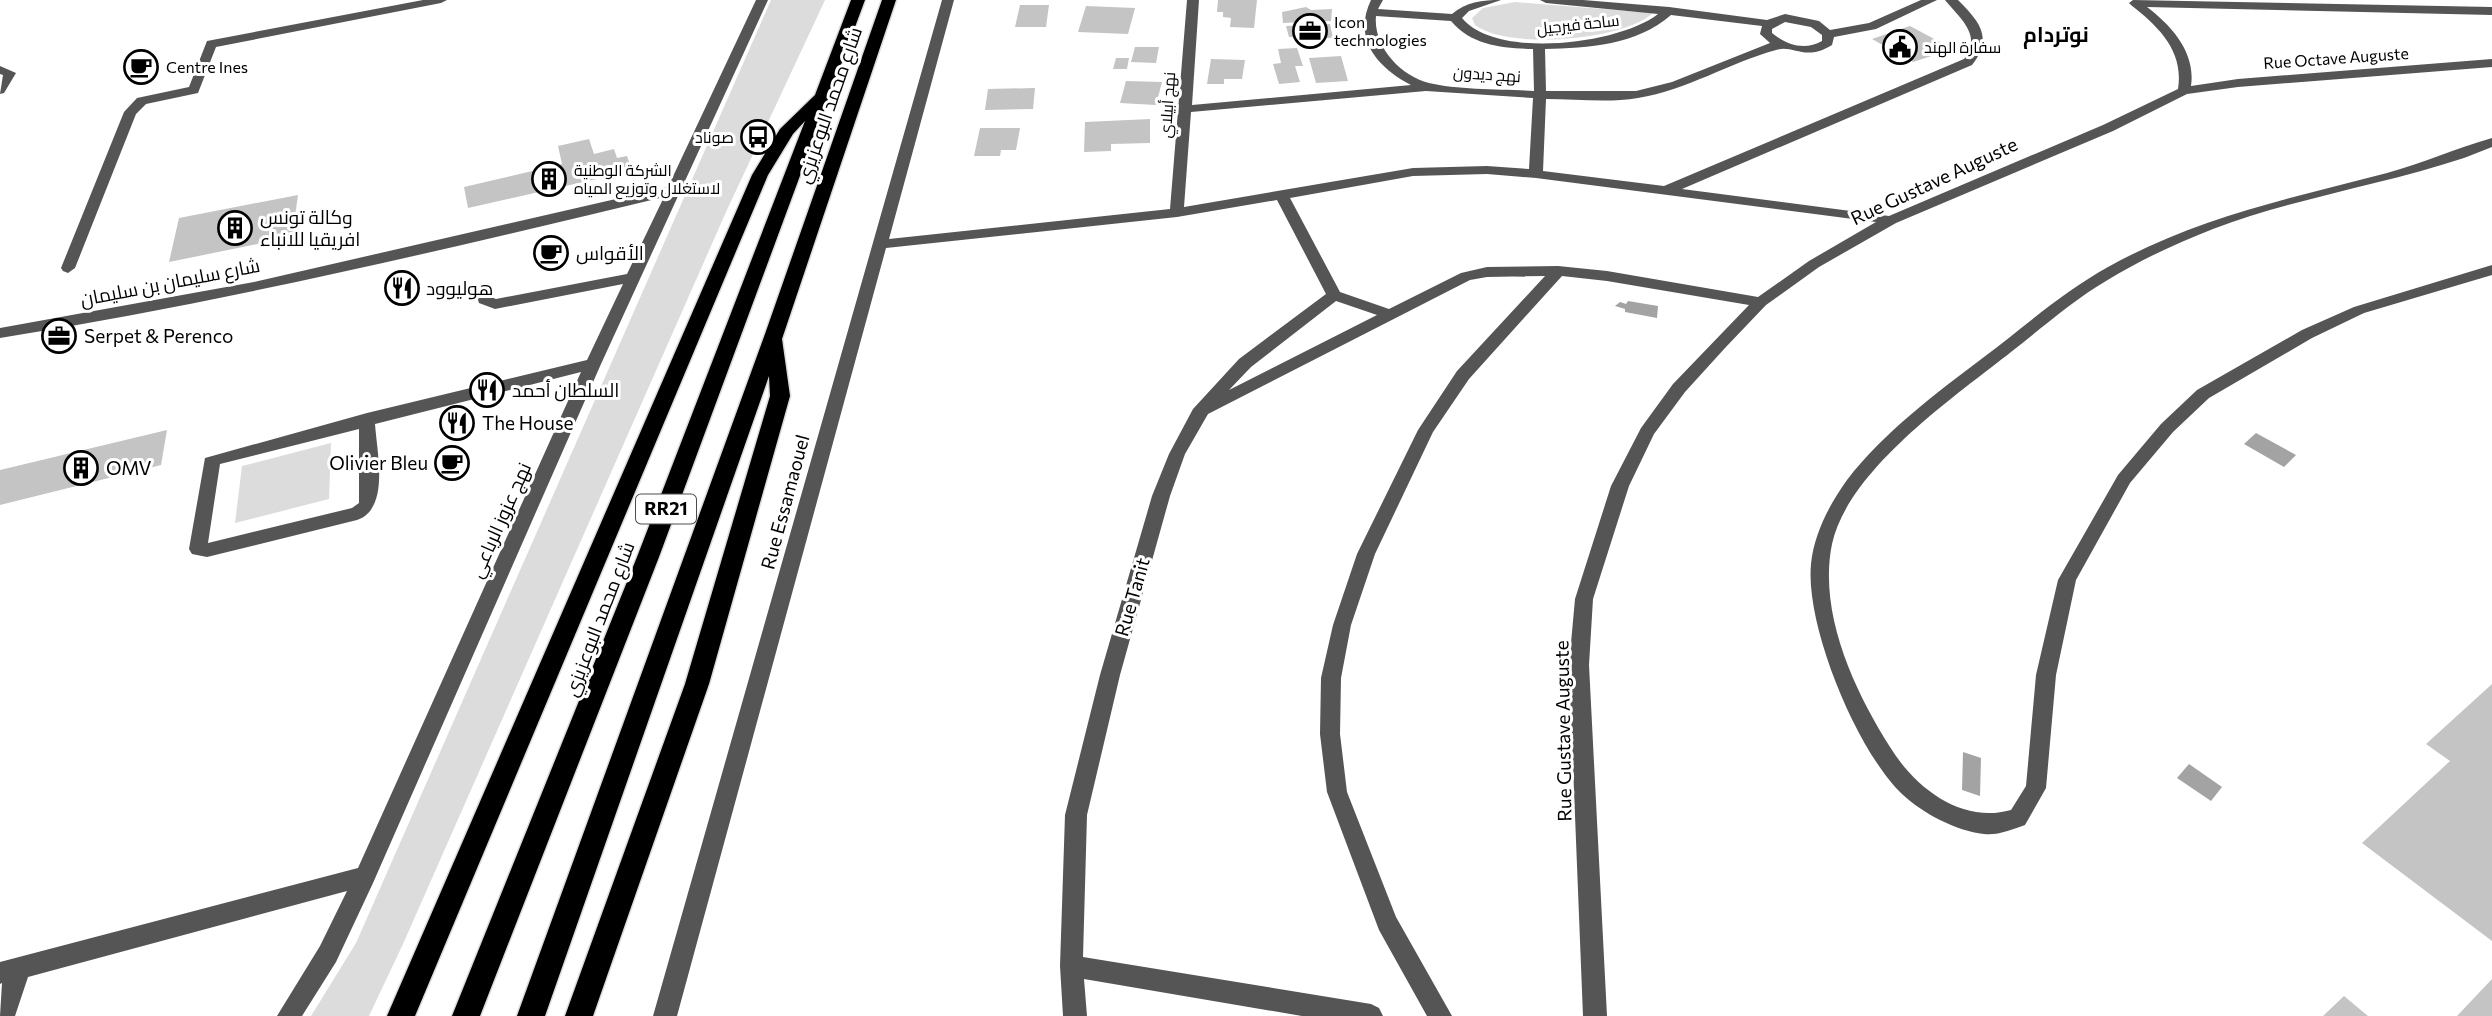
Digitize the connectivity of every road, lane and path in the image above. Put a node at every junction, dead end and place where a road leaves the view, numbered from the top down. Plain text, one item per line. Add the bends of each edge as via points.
1 (440, 0) edge
2 (762, 0) edge
3 (858, 0) edge
4 (889, 0) edge
5 (948, 0) edge
6 (1193, 0) edge
7 (1377, 0) edge
8 (1495, 0) edge
9 (1546, 0) edge
10 (1931, 0) edge
11 (1950, 0) edge
12 (2133, 1) edge
13 (1669, 11) junction
14 (2492, 11) edge
15 (1369, 12) junction
16 (1455, 18) junction
17 (1768, 24) junction
18 (1828, 34) junction
19 (1779, 44) junction
20 (1539, 46) junction
21 (2492, 63) edge
22 (0, 70) edge
23 (1426, 87) junction
24 (0, 90) edge
25 (2183, 91) junction
26 (822, 93) junction
27 (1541, 95) junction
28 (1185, 108) junction
29 (2492, 142) edge
30 (1536, 174) junction
31 (674, 190) junction
32 (1668, 190) junction
33 (1281, 194) junction
34 (1177, 213) junction
35 (1891, 220) junction
36 (879, 244) junction
37 (68, 268) dead end
38 (2492, 270) edge
39 (1558, 271) junction
40 (635, 277) junction
41 (482, 291) dead end
42 (1334, 295) junction
43 (1761, 302) junction
44 (1388, 314) junction
45 (0, 333) edge
46 (774, 334) junction
47 (593, 364) junction
48 (1199, 413) junction
49 (367, 419) junction
50 (365, 876) junction
51 (1071, 966) junction
52 (9, 971) edge
53 (3, 1016) edge
54 (289, 1016) edge
55 (401, 1016) edge
56 (466, 1016) edge
57 (531, 1016) edge
58 (579, 1016) edge
59 (665, 1016) edge
60 (1075, 1016) edge
61 (1371, 1016) edge
62 (1440, 1016) edge
63 (1595, 1016) edge

1 - 37 street via 211,44 194,90 142,101 130,112
2 - 31 street, نهج عزوز الرباعي
3 - 26 highway, شارع محمد البوعزيزي / RR21
4 - 46 highway, شارع محمد البوعزيزي / RR21
5 - 36 street, Rue Essamaouel
6 - 28 street, نهج أبيلاي
7 - 15 street
8 - 16 street via 1465,9
9 - 13 street, ساحة فيرجيل
10 - 18 street via 1872,26
11 - 32 street via 1978,31 1980,45 1968,62
12 - 14 street
12 - 25 street via 2167,30 2181,54 2188,75
13 - 17 street, ساحة فيرجيل
13 - 20 street, ساحة فيرجيل via 1634,33
15 - 16 street
15 - 23 street via 1367,31 1382,56 1399,75
16 - 20 street, ساحة فيرجيل via 1457,25 1481,38
17 - 18 street, ساحة فيرجيل via 1795,19 1815,24
17 - 19 street via 1766,34
18 - 19 street via 1828,42 1819,48
19 - 27 street, نهج ديدون via 1676,85 1636,95
20 - 27 street
21 - 25 street, Rue Octave Auguste
22 - 24 street via 10,73
23 - 27 street, نهج ديدون
23 - 28 street, نهج ديدون
25 - 35 street, Rue Gustave Auguste via 2108,128
26 - 55 highway via 786,132 760,175
26 - 56 highway, شارع محمد البوعزيزي / RR21 via 643,570
27 - 30 street
28 - 34 street, نهج أبيلاي
29 - 38 street via 2220,221 2089,284 1888,445 1841,502 1824,542 1821,586 1831,642 1852,699 1889,767 1909,791 1941,811 1986,826 2018,818 2036,788 2046,675 2067,580 2124,479 2203,394 2307,334 2359,310
30 - 32 street
30 - 33 street via 1413,172
31 - 40 street, نهج عزوز الرباعي
31 - 45 street, شارع سليمان بن سليمان via 409,254
32 - 35 street
33 - 34 street
33 - 42 street
34 - 36 street
35 - 43 street, Rue Gustave Auguste via 1814,264
36 - 59 street, Rue Essamaouel
39 - 43 street
39 - 44 street via 1466,276
39 - 62 street via 1463,375 1426,430 1366,554 1342,625 1331,678 1330,734 1337,792 1387,923
40 - 41 street via 495,304 484,300
40 - 47 street, نهج عزوز الرباعي
42 - 44 street
42 - 48 street, Rue Tanit via 1245,363
43 - 63 street, Rue Gustave Auguste via 1679,388 1647,432 1620,486 1584,599 1579,665
44 - 48 street
46 - 57 highway, شارع محمد البوعزيزي / RR21
46 - 58 highway via 780,396 697,684
47 - 49 street
47 - 50 street, نهج عزوز الرباعي
48 - 51 street, Rue Tanit via 1161,496 1076,815
49 - 49 street via 212,461 198,549 207,551 366,507 370,499
50 - 52 street
50 - 54 street, نهج عزوز الرباعي via 327,954
51 - 60 street, Rue Tanit
51 - 61 street
52 - 53 street

